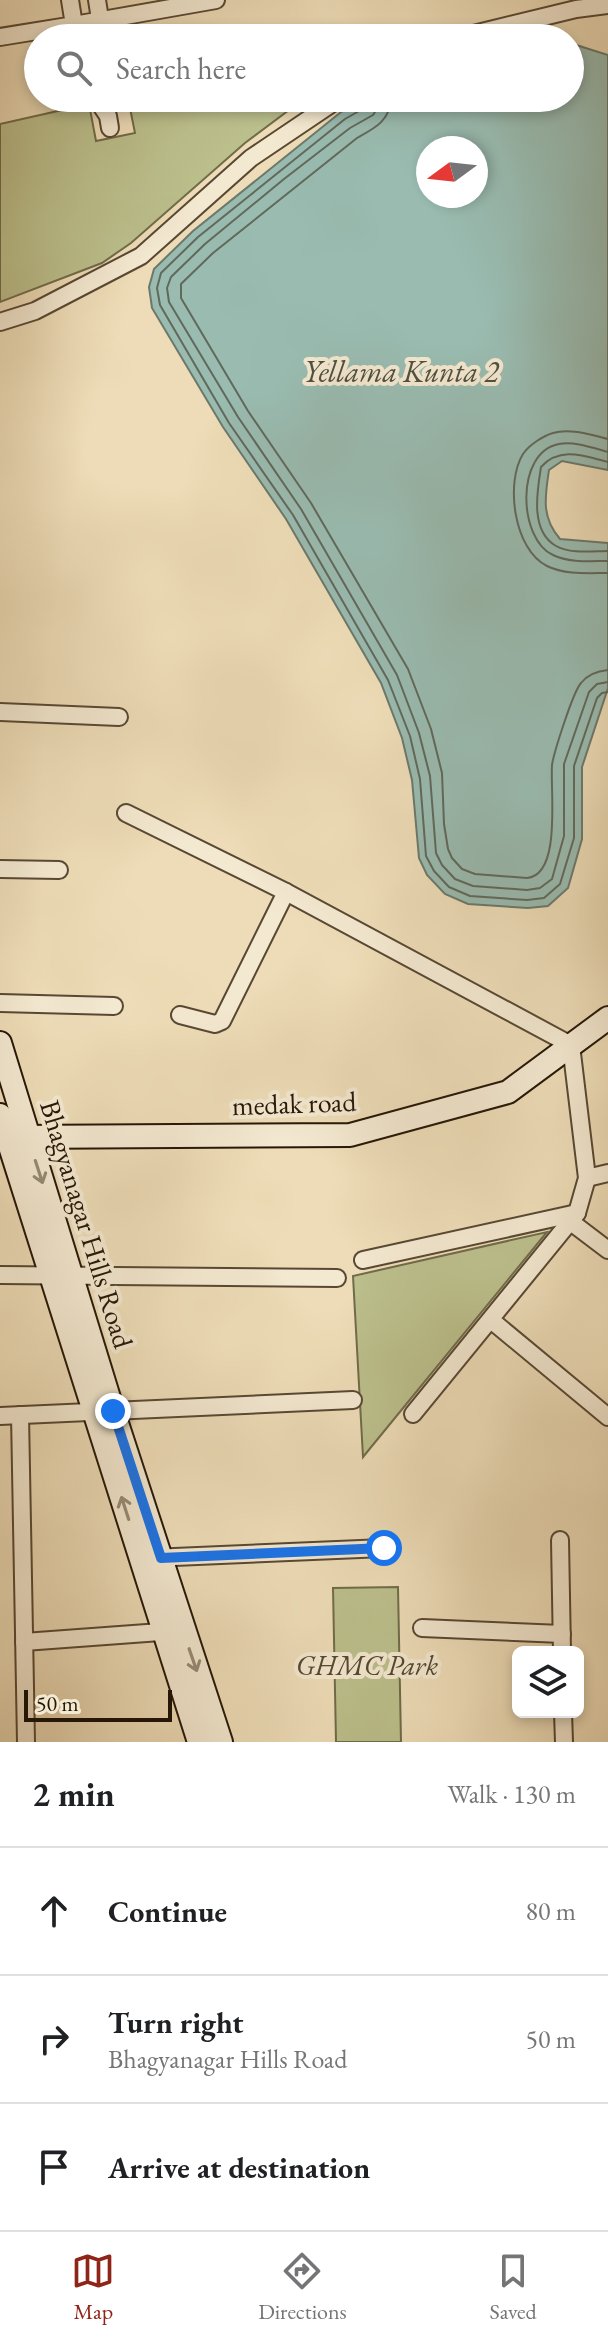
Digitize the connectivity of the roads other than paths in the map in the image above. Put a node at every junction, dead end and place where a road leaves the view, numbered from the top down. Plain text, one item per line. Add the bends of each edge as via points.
1 (70, 0) edge
2 (97, 0) edge
3 (216, 0) edge
4 (608, 5) edge
5 (101, 19) junction
6 (74, 24) edge
7 (91, 24) edge
8 (102, 24) edge
9 (514, 24) edge
10 (24, 35) edge
11 (0, 37) edge
12 (106, 112) edge
13 (319, 112) edge
14 (110, 128) dead end
15 (0, 322) edge
16 (0, 712) edge
17 (119, 717) dead end
18 (126, 813) dead end
19 (0, 869) edge
20 (59, 870) dead end
21 (286, 892) junction
22 (0, 1003) edge
23 (114, 1006) dead end
24 (180, 1015) dead end
25 (608, 1018) edge
26 (0, 1043) edge
27 (571, 1045) junction
28 (9, 1131) edge
29 (608, 1173) edge
30 (587, 1178) junction
31 (574, 1217) junction
32 (608, 1250) edge
33 (363, 1260) dead end
34 (0, 1275) edge
35 (50, 1275) junction
36 (73, 1275) junction
37 (337, 1278) dead end
38 (491, 1320) junction
39 (353, 1400) dead end
40 (103, 1411) junction
41 (413, 1414) dead end
42 (20, 1415) junction
43 (0, 1416) edge
44 (608, 1417) edge
45 (560, 1540) dead end
46 (384, 1548) dead end
47 (151, 1558) junction
48 (422, 1628) dead end
49 (174, 1631) junction
50 (562, 1634) junction
51 (24, 1642) junction
52 (562, 1646) edge
53 (563, 1718) edge
54 (26, 1742) edge
55 (199, 1742) edge
56 (221, 1742) edge
57 (564, 1742) edge

1 - 6 street
2 - 5 street
3 - 5 street
4 - 9 street
5 - 7 street
5 - 8 street
10 - 11 street
12 - 14 street
13 - 15 street via 251,158 141,256 35,311
16 - 17 street
18 - 21 street
19 - 20 street
21 - 24 street via 222,1021
21 - 27 street
22 - 23 street
25 - 27 main road, medak road
26 - 28 main road, Bhagyanagar Hills Road
27 - 28 main road, medak road via 508,1092 350,1135
27 - 30 street
28 - 35 main road, Bhagyanagar Hills Road
28 -> 36 main road, Bhagyanagar Hills Road
29 - 30 street
30 - 31 street
31 - 32 street
31 - 33 street
31 - 38 street
34 - 35 street
35 - 36 street
35 - 40 main road, Bhagyanagar Hills Road
36 - 37 street
36 - 40 main road, Bhagyanagar Hills Road
38 - 41 street
38 - 44 street
39 - 40 street
40 - 42 street
40 - 47 main road, Bhagyanagar Hills Road
42 - 43 street
42 - 51 street
45 - 50 street
46 - 47 street
47 - 49 main road, Bhagyanagar Hills Road
48 - 50 street
49 - 51 street
49 - 55 main road, Bhagyanagar Hills Road
49 -> 56 main road, Bhagyanagar Hills Road
50 - 52 street
51 - 54 street
53 - 57 street

